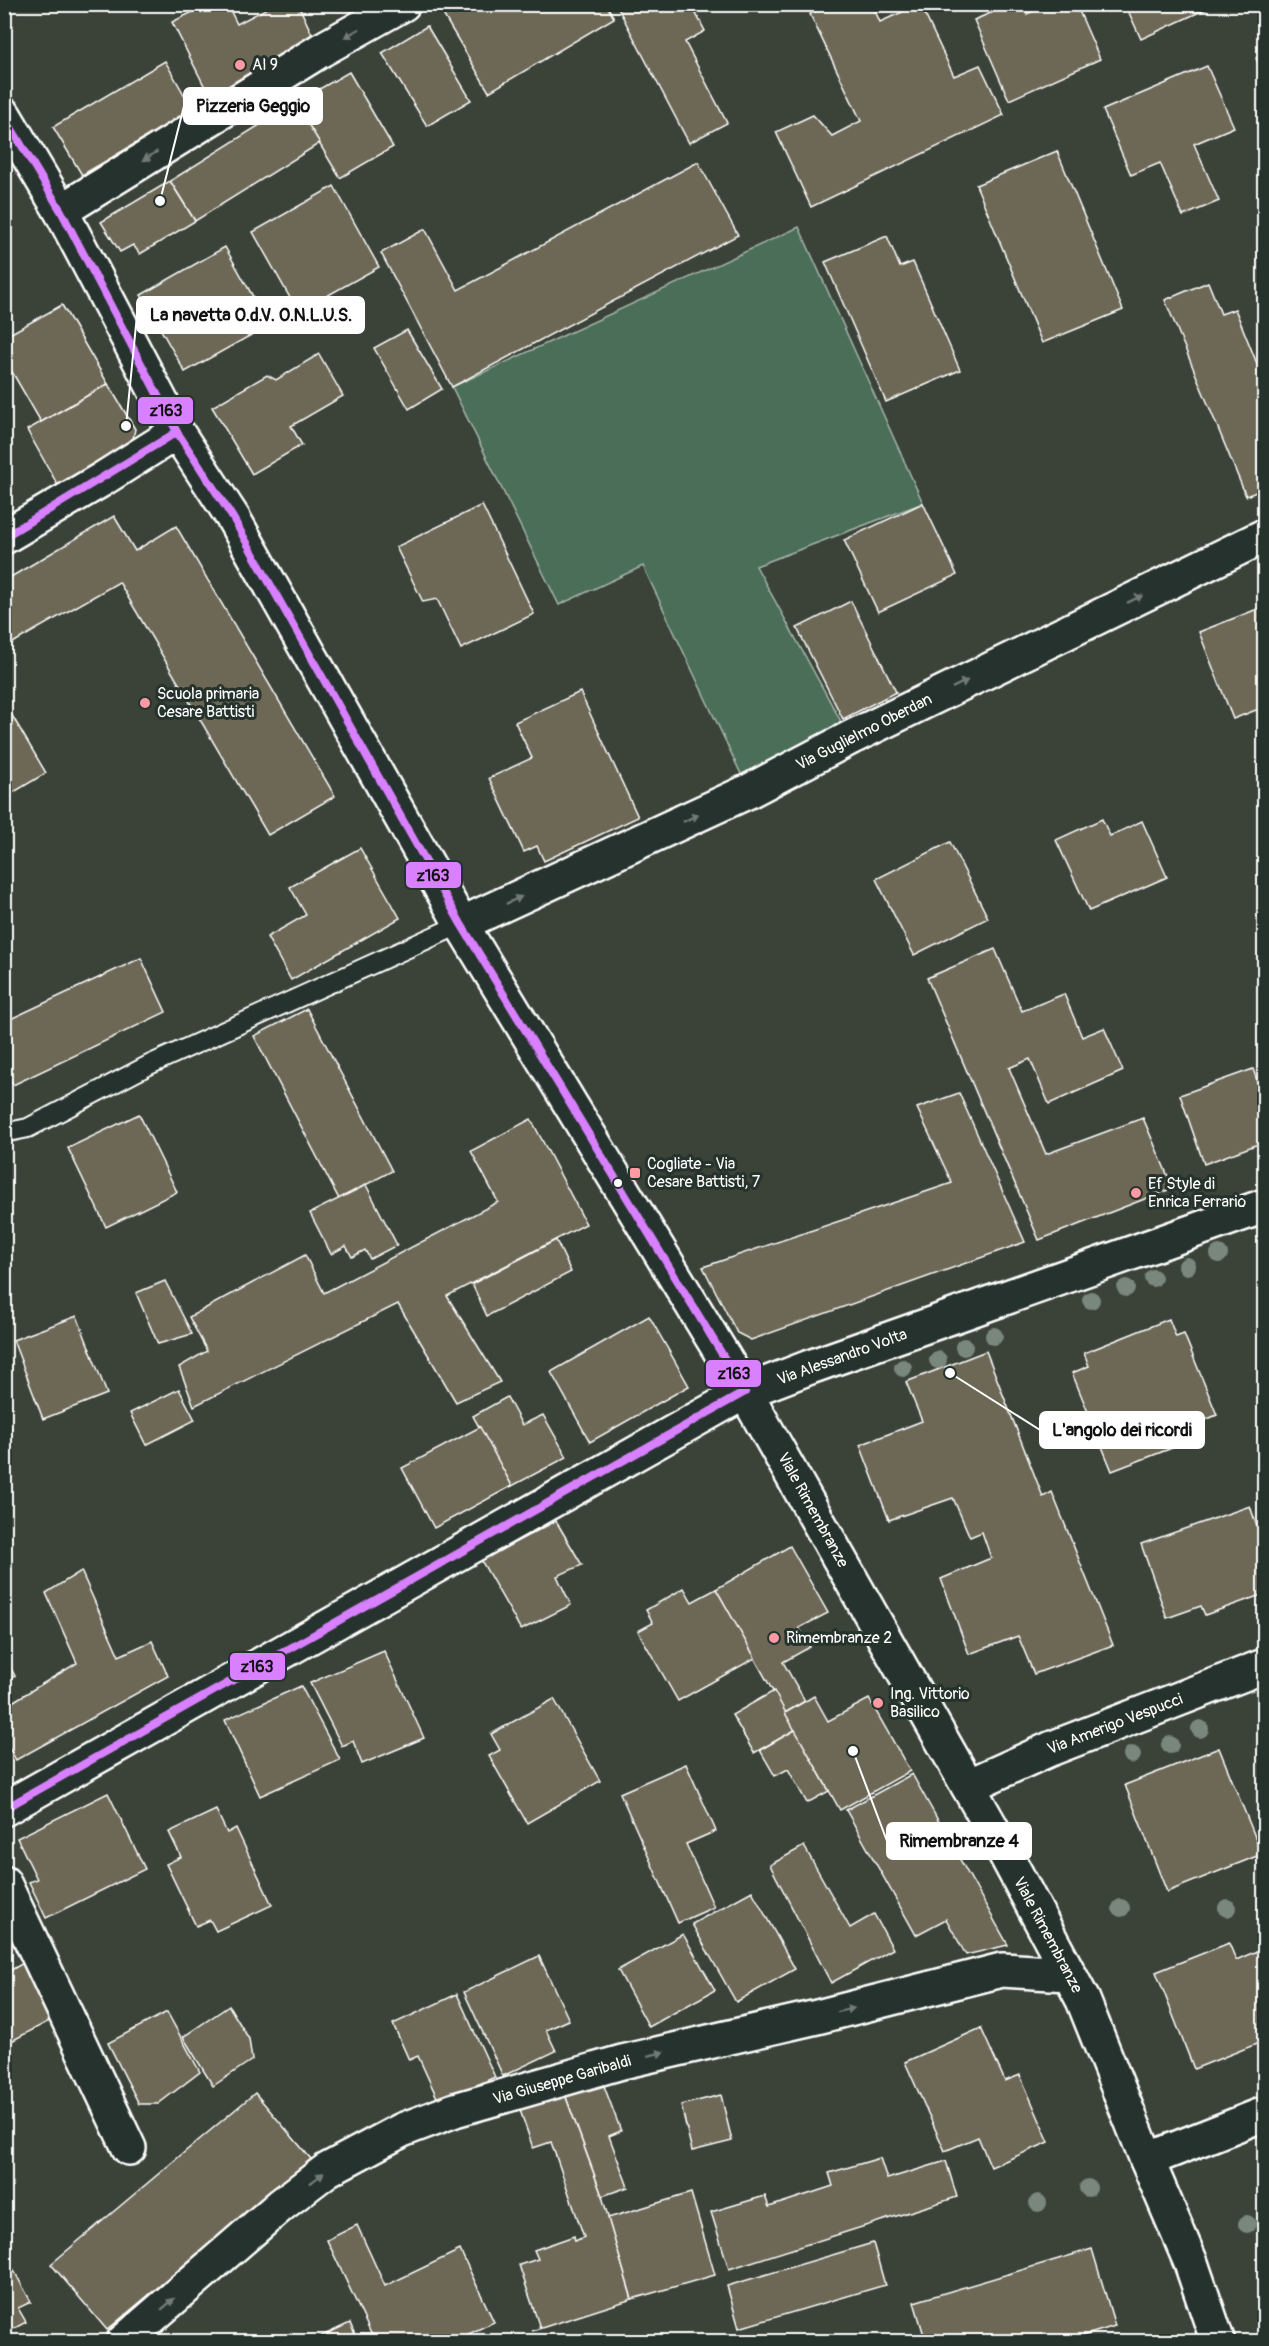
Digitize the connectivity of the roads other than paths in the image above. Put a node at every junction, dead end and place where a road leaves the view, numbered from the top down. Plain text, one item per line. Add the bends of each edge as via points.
1 (403, 4) edge
2 (4, 115) edge
3 (61, 211) junction
4 (177, 432) junction
5 (1264, 536) edge
6 (4, 537) edge
7 (461, 924) junction
8 (4, 1133) edge
9 (1264, 1206) edge
10 (745, 1392) junction
11 (1264, 1666) edge
12 (968, 1786) junction
13 (4, 1809) edge
14 (4, 1883) edge
15 (1068, 1974) junction
16 (1264, 2114) edge
17 (129, 2148) dead end
18 (1147, 2160) junction
19 (123, 2342) edge
20 (1218, 2342) edge

1 -> 3 street via 321,50
2 - 3 street, Viale Rimembranze
3 - 4 street, Viale Rimembranze
4 - 6 street
4 - 7 street, Viale Rimembranze via 232,519
7 -> 5 street, Via Guglielmo Oberdan via 749,791
7 - 8 lane via 149,1065 28,1128
7 - 10 street, Viale Rimembranze
9 - 10 street, Via Alessandro Volta
10 - 12 street, Viale Rimembranze
10 - 13 street, Via Alessandro Volta
11 - 12 street, Via Amerigo Vespucci via 1050,1749
12 - 15 street, Viale Rimembranze
14 - 17 street
15 - 18 street, Viale Rimembranze via 1083,2000
19 -> 15 street, Via Giuseppe Garibaldi via 327,2170 402,2130 455,2110 622,2062 1002,1970
16 - 18 street
18 - 20 street, Viale Rimembranze via 1191,2263

